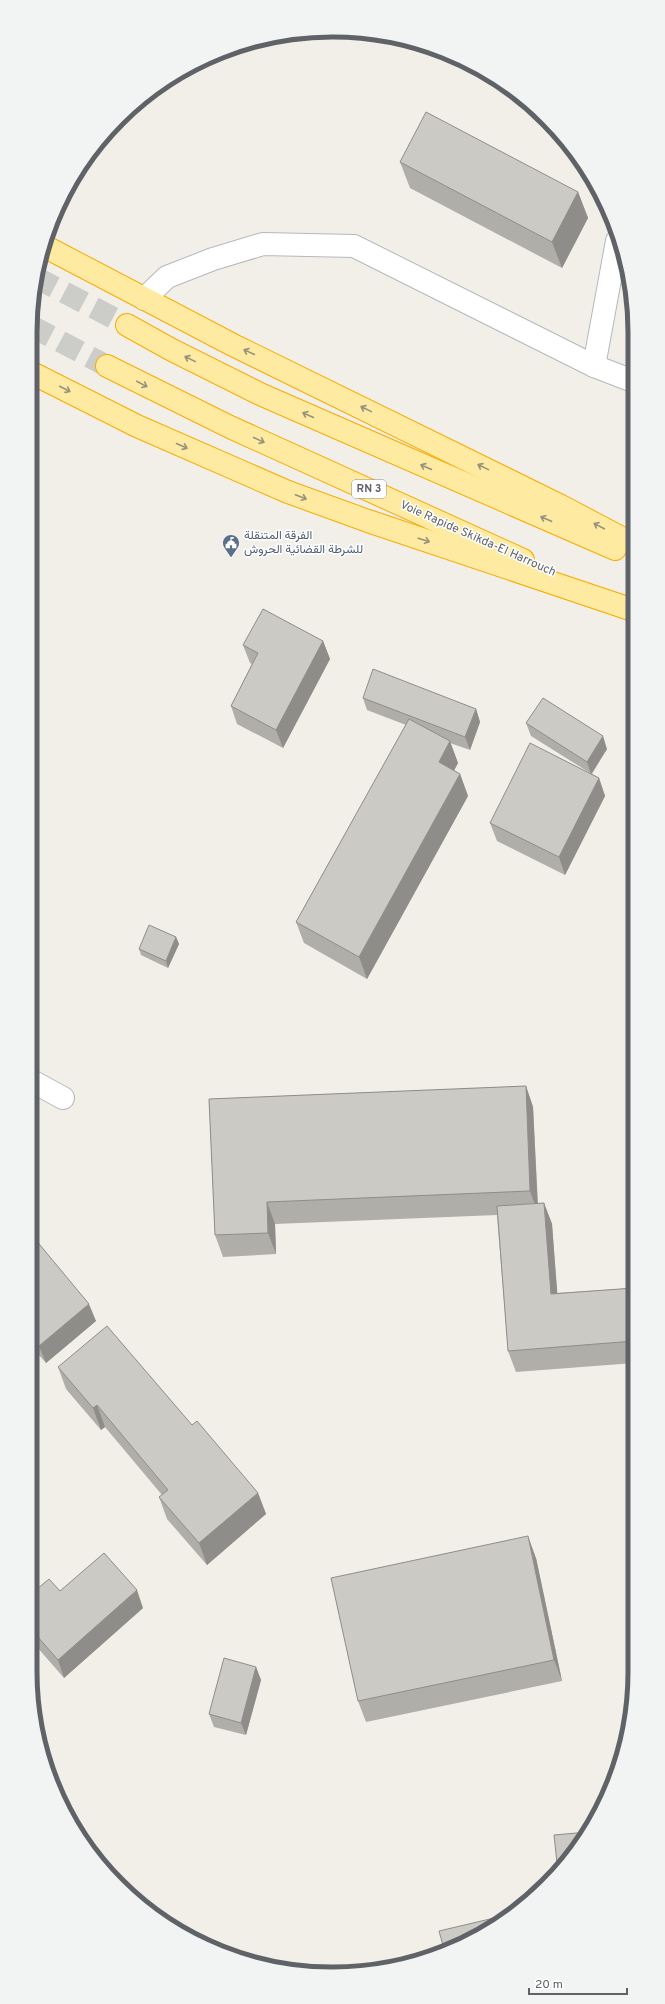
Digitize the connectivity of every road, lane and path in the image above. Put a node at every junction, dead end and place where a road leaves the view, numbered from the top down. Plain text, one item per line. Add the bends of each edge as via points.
1 (49, 249) edge
2 (616, 249) edge
3 (144, 299) junction
4 (127, 325) tunnel mouth
5 (107, 366) tunnel mouth
6 (594, 366) junction
7 (37, 376) edge
8 (628, 379) edge
9 (628, 541) edge
10 (628, 555) edge
11 (628, 607) edge
12 (628, 607) edge
13 (37, 1084) edge
14 (64, 1098) dead end

1 - 3 highway
2 - 6 street
3 - 6 street via 167,277 213,259 263,244 354,246
9 -> 3 highway
10 -> 4 highway via 260,394
5 -> 11 highway, Voie Rapide Skikda-El Harrouch / RN 3 via 268,445
6 - 8 street
7 -> 12 highway via 136,426 281,489 368,521
13 - 14 street

